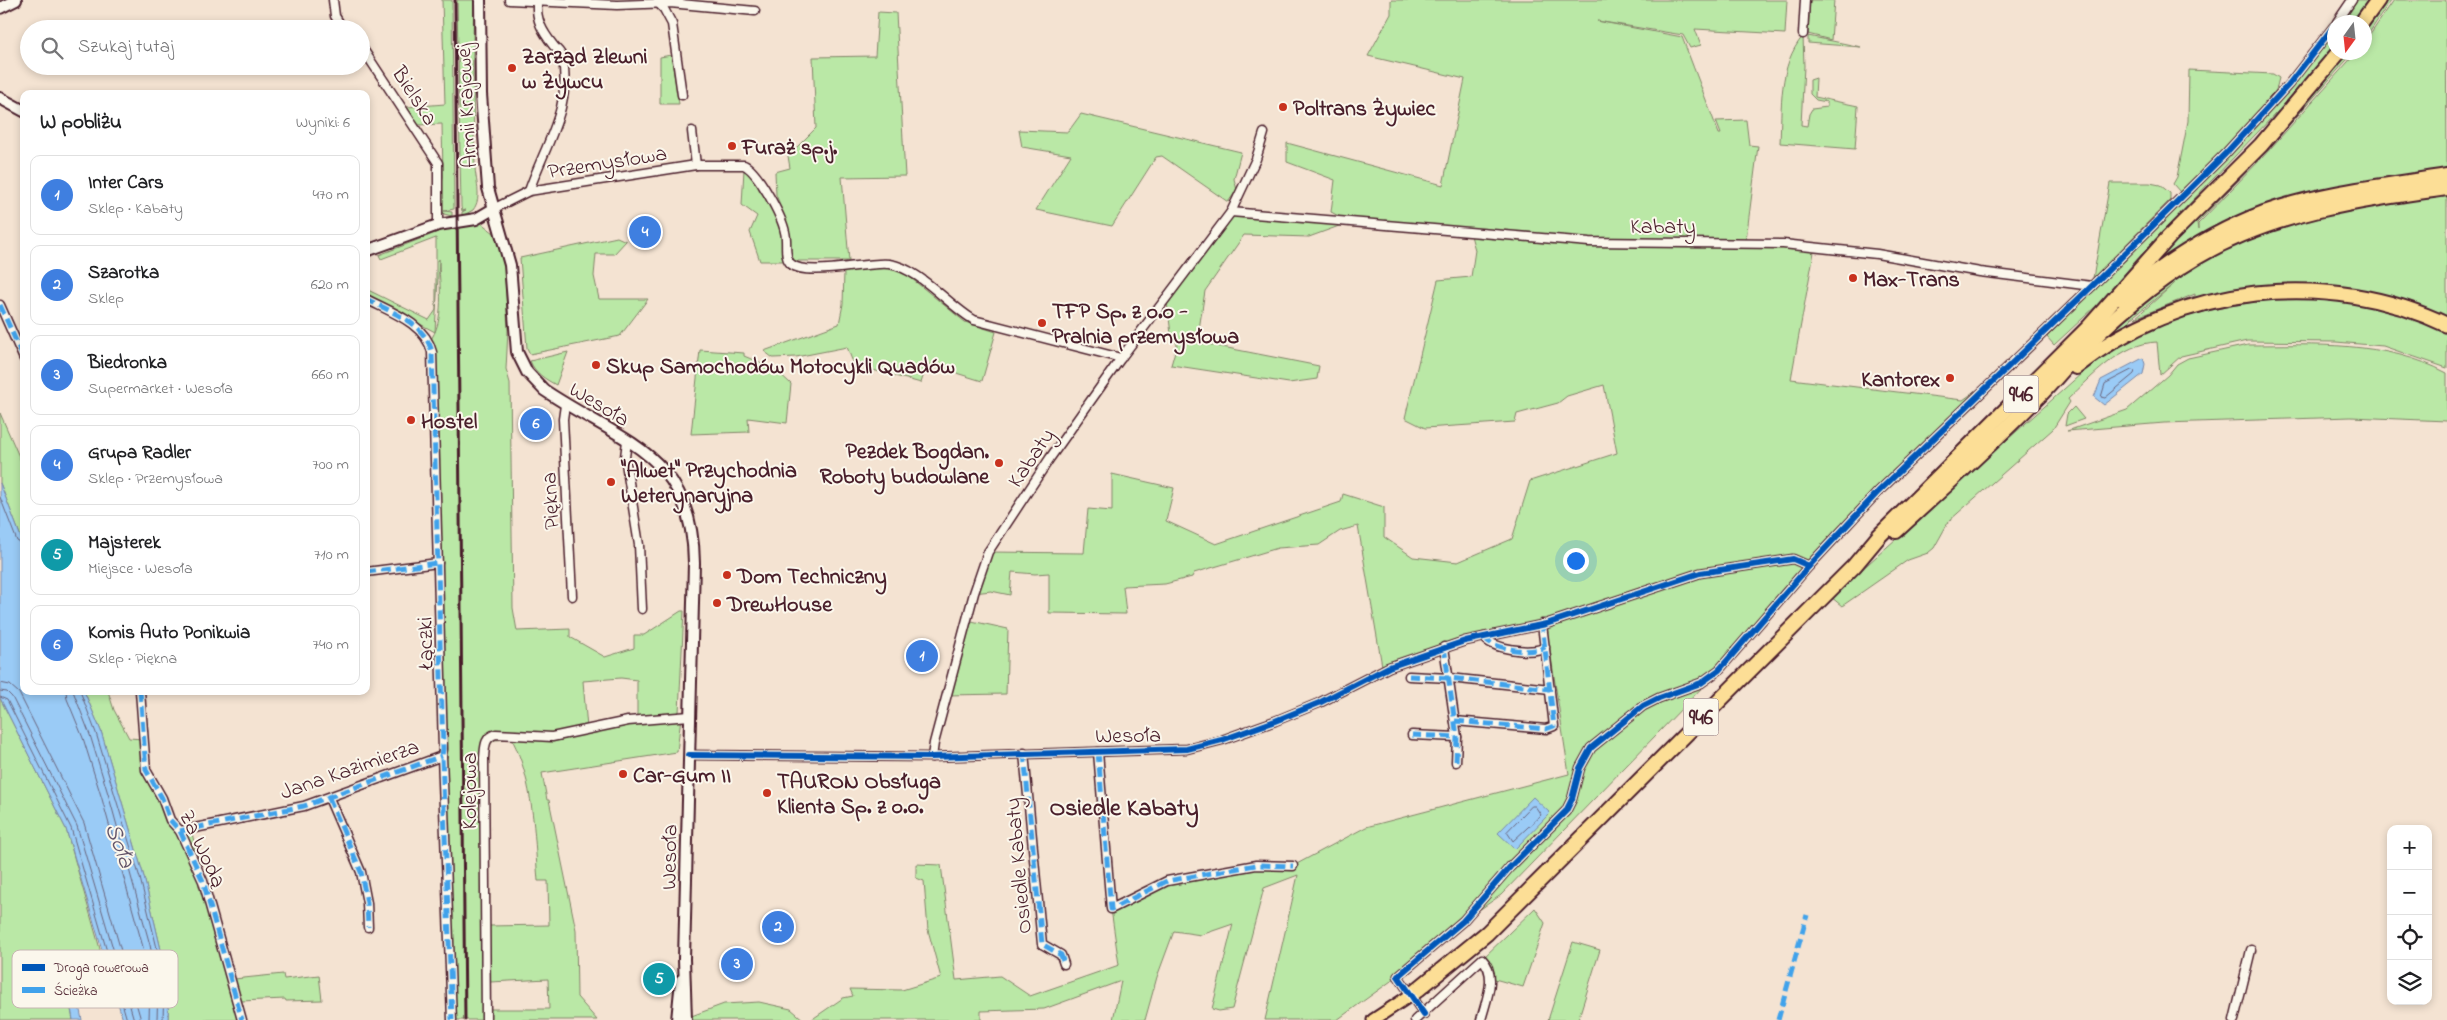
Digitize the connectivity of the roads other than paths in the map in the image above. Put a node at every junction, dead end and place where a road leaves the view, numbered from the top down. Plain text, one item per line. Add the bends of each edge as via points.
1 (16, 0) edge
2 (333, 0) edge
3 (480, 0) edge
4 (509, 0) edge
5 (1805, 0) edge
6 (2352, 0) edge
7 (2378, 0) edge
8 (657, 1) edge
9 (624, 2) edge
10 (537, 3) junction
11 (0, 8) edge
12 (755, 10) dead end
13 (2342, 15) edge
14 (2367, 15) edge
15 (337, 20) edge
16 (1803, 34) dead end
17 (2327, 35) edge
18 (370, 60) edge
19 (2333, 60) edge
20 (682, 96) dead end
21 (0, 98) edge
22 (20, 108) edge
23 (692, 131) dead end
24 (1264, 133) dead end
25 (696, 165) junction
26 (2447, 176) edge
27 (2447, 188) edge
28 (530, 190) junction
29 (493, 209) junction
30 (1231, 212) junction
31 (438, 225) junction
32 (370, 250) edge
33 (2092, 286) junction
34 (370, 301) edge
35 (0, 305) edge
36 (2447, 325) edge
37 (2089, 326) junction
38 (20, 346) edge
39 (1121, 358) junction
40 (2037, 398) junction
41 (565, 404) junction
42 (627, 441) junction
43 (438, 563) junction
44 (1809, 566) junction
45 (1854, 566) junction
46 (370, 572) edge
47 (572, 596) dead end
48 (642, 609) dead end
49 (1544, 624) junction
50 (1484, 637) junction
51 (1444, 647) junction
52 (1545, 647) junction
53 (1409, 676) dead end
54 (1450, 678) junction
55 (1550, 689) junction
56 (140, 695) edge
57 (690, 716) junction
58 (1455, 721) junction
59 (1412, 735) dead end
60 (1457, 737) junction
61 (1098, 752) junction
62 (1024, 753) junction
63 (689, 755) junction
64 (442, 756) junction
65 (932, 757) junction
66 (1456, 762) dead end
67 (329, 798) junction
68 (180, 830) junction
69 (1293, 866) dead end
70 (368, 927) dead end
71 (2251, 950) dead end
72 (684, 959) junction
73 (1064, 964) dead end
74 (1411, 996) junction
75 (1424, 1014) junction
76 (242, 1020) edge
77 (452, 1020) edge
78 (486, 1020) edge
79 (677, 1020) edge
80 (686, 1020) edge
81 (1373, 1020) edge
82 (1415, 1020) edge
83 (1481, 1020) edge
84 (2234, 1020) edge

1 - 11 street
2 - 15 street
3 - 29 street, Armii Krajowej via 481,94 487,179
4 - 10 street
5 - 16 street
6 - 13 street
7 - 14 highway
8 - 9 street
8 - 12 street
8 - 20 street via 672,24
9 - 10 street
10 - 28 street via 539,24 562,55 565,95
17 - 33 street via 2289,84 2226,153
18 - 31 street, Bielska via 438,163
19 - 37 highway via 2261,145 2169,237
21 - 22 street
23 - 25 street, Przemysłowa
24 - 30 street, Kabaty via 1256,159
25 - 28 street, Przemysłowa
25 - 39 street via 735,163 749,167 779,215 786,232 789,262 794,266 816,269 888,264 900,267 974,320
26 - 37 highway via 2337,194 2264,213 2191,248
27 - 40 highway via 2295,216 2198,256 2119,317
28 - 29 street, Przemysłowa
29 - 31 street via 476,219
29 - 41 street, Wesoła via 510,265 517,352 521,363 534,381
30 - 33 street, Kabaty via 1588,242 1783,244 1877,254
30 - 39 street, Kabaty
31 - 32 street
33 - 44 street via 1878,492
34 - 43 street, Łączki via 422,331 430,342 434,376
35 - 38 street
36 - 40 highway via 2382,302 2339,293 2307,290 2245,294 2193,306 2142,326 2096,352
37 - 45 highway, 946 via 1879,536
39 - 65 street, Kabaty via 988,552 938,724
40 - 45 highway, 946 via 1885,542
41 - 42 street, Wesoła
41 - 47 street, Piękna via 563,419
42 - 48 street via 625,457 639,545
42 - 57 street, Wesoła via 655,460 668,474 685,504 691,524 694,562
43 - 46 street
43 - 64 street, Łączki
44 - 49 street, Wesoła via 1793,559 1700,574
44 - 74 street via 1719,670 1701,683 1642,706 1591,748 1580,768 1566,811 1510,867 1463,921 1398,976
45 - 74 highway, 946 via 1494,927
49 - 50 street, Wesoła
49 - 52 street
50 - 51 street, Wesoła
50 - 52 street via 1491,645 1534,652
51 - 54 street
51 - 61 street, Wesoła via 1389,667 1319,703 1222,740 1187,749
52 - 55 street
53 - 54 street
54 - 55 street
54 - 58 street
55 - 58 street via 1555,723 1551,729
56 - 68 street, Za Wodą via 146,770 170,820
57 - 63 street, Wesoła
57 - 78 street, Kolejowa via 628,721 552,737 490,735 484,758
58 - 60 street
59 - 60 street
60 - 66 street
61 - 62 street, Wesoła
61 - 69 street via 1111,909 1168,881 1256,865
62 - 65 street, Wesoła
62 - 73 street, Osiedle Kabaty via 1042,944 1061,955
63 - 65 street, Wesoła
63 - 72 street, Wesoła
64 - 67 street, Jana Kazimierza
64 - 77 street, Łączki
67 - 68 street, Jana Kazimierza via 304,806
67 - 70 street via 361,872
68 - 76 street, Za Wodą via 203,881
71 - 84 street
72 - 79 street, Wesoła
72 - 80 street, Wesoła
74 - 75 street
74 - 81 main road, 946
75 - 82 street
75 - 83 street via 1482,959 1490,967 1491,978

